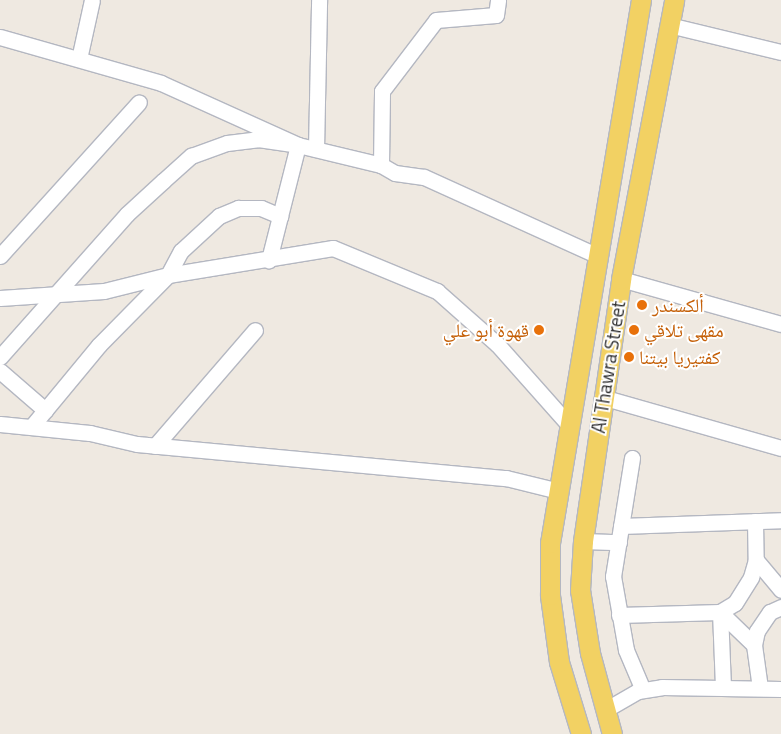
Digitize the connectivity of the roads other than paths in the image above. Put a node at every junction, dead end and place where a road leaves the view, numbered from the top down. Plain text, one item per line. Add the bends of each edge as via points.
1 (92, 0) edge
2 (320, 0) edge
3 (498, 0) edge
4 (641, 0) edge
5 (674, 0) edge
6 (669, 25) junction
7 (0, 37) edge
8 (781, 52) edge
9 (79, 59) junction
10 (139, 102) dead end
11 (298, 146) junction
12 (316, 149) junction
13 (381, 165) junction
14 (280, 216) junction
15 (0, 256) edge
16 (598, 256) junction
17 (268, 260) junction
18 (168, 275) junction
19 (622, 279) junction
20 (56, 295) junction
21 (2, 297) edge
22 (781, 324) edge
23 (255, 330) dead end
24 (0, 357) edge
25 (0, 370) edge
26 (602, 397) junction
27 (45, 410) junction
28 (0, 424) edge
29 (569, 425) junction
30 (32, 426) junction
31 (155, 446) junction
32 (781, 448) edge
33 (632, 458) dead end
34 (559, 491) junction
35 (781, 520) edge
36 (755, 521) junction
37 (621, 526) junction
38 (583, 541) junction
39 (619, 542) junction
40 (756, 560) junction
41 (781, 590) edge
42 (781, 607) edge
43 (720, 612) junction
44 (619, 616) junction
45 (754, 645) junction
46 (723, 688) junction
47 (760, 688) junction
48 (781, 689) edge
49 (643, 690) junction
50 (605, 710) junction
51 (581, 734) edge
52 (612, 734) edge

1 - 9 street
2 - 12 street
3 - 13 street via 496,15 436,20 382,91
4 - 16 main road, Al Thawra Street
5 - 6 main road, Al Thawra Street
6 - 8 street
6 - 19 main road, Al Thawra Street
7 - 9 street
9 - 11 street via 161,82
10 - 15 street
11 - 12 street
11 - 14 street
11 - 20 street via 258,139 228,143 192,156 127,214
12 - 13 street
13 - 16 street via 395,173 424,177
14 - 17 street
14 - 18 street via 260,208 238,208 219,216 181,251
16 - 29 main road, Al Thawra Street
17 - 18 street
17 - 29 street via 333,248 437,291 497,344
18 - 20 street via 104,292
18 - 27 street via 111,332
19 - 22 street
19 - 26 main road, Al Thawra Street
20 - 21 street
20 - 24 street
23 - 31 street
25 - 27 street
26 - 32 street
26 - 38 main road, Al Thawra Street
27 - 30 street
28 - 30 street
29 - 34 main road, Al Thawra Street
30 - 31 street
31 - 34 street via 506,478
33 - 37 street
34 - 51 main road, Al Thawra Street via 550,543 550,595 558,662
35 - 36 street
36 - 37 street
36 - 40 street
37 - 39 street
38 - 39 street
38 - 50 main road, Al Thawra Street via 580,590
39 - 44 street via 614,576
40 - 41 street
40 - 43 street via 739,598
42 - 45 street via 764,618
43 - 44 street
43 - 45 street
43 - 46 street
44 - 49 street via 626,650
45 - 47 street
46 - 47 street
46 - 49 street
47 - 48 street
49 - 50 street
50 - 52 main road, Al Thawra Street

